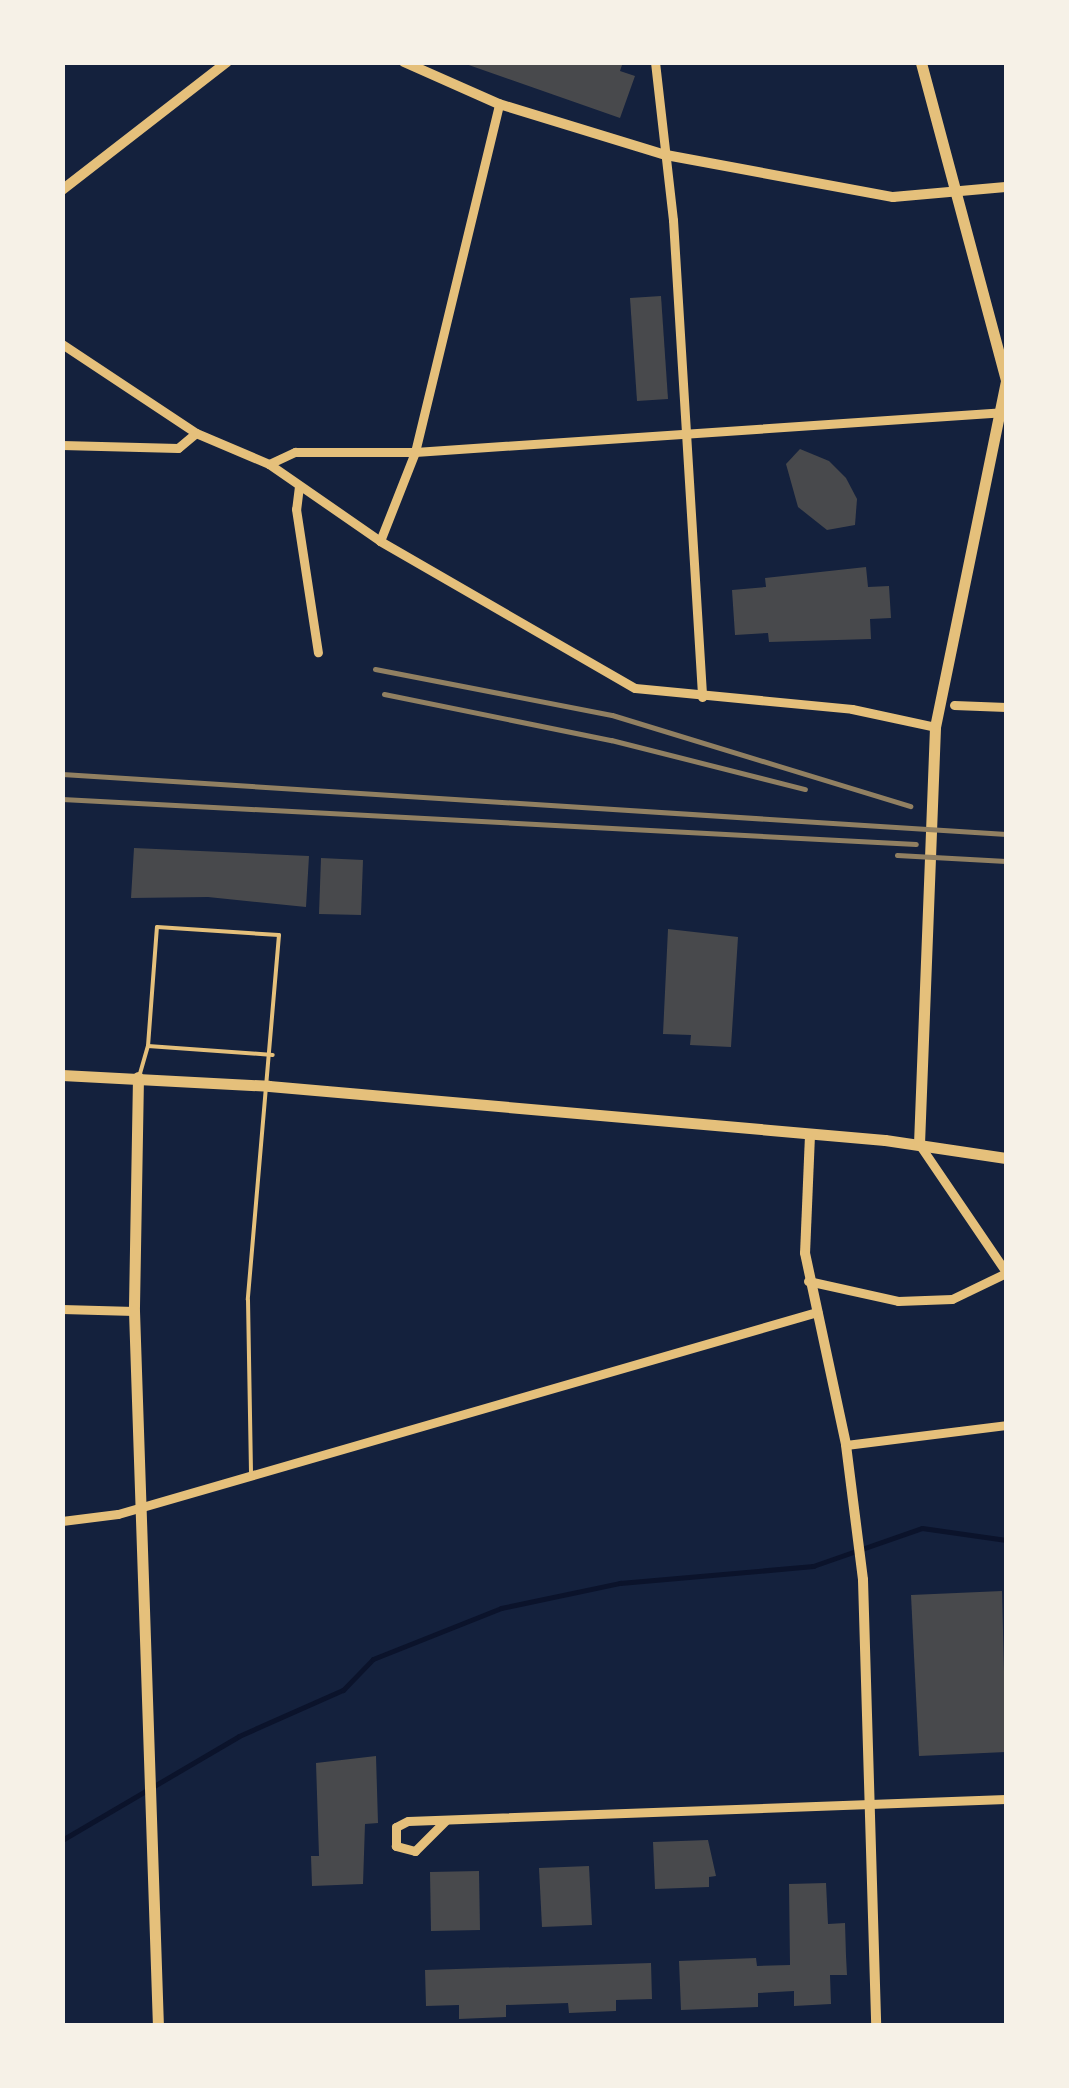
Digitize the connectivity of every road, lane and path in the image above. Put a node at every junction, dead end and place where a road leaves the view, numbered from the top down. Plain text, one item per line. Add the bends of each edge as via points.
1 (226, 62) edge
2 (404, 62) edge
3 (655, 62) edge
4 (921, 62) edge
5 (499, 104) junction
6 (666, 156) junction
7 (1006, 186) edge
8 (62, 190) edge
9 (956, 193) junction
10 (62, 344) edge
11 (1005, 415) edge
12 (196, 434) junction
13 (686, 437) junction
14 (62, 446) edge
15 (415, 452) junction
16 (269, 464) junction
17 (299, 486) junction
18 (380, 541) junction
19 (318, 652) dead end
20 (702, 697) junction
21 (954, 705) dead end
22 (1006, 708) edge
23 (935, 727) junction
24 (148, 1046) junction
25 (273, 1055) junction
26 (62, 1075) edge
27 (138, 1077) junction
28 (269, 1086) junction
29 (810, 1135) junction
30 (920, 1144) junction
31 (1006, 1158) edge
32 (1006, 1273) edge
33 (808, 1281) junction
34 (62, 1309) edge
35 (134, 1310) junction
36 (817, 1312) junction
37 (1006, 1425) edge
38 (846, 1445) junction
39 (251, 1476) junction
40 (141, 1507) junction
41 (62, 1522) edge
42 (1006, 1799) edge
43 (870, 1808) junction
44 (446, 1820) junction
45 (158, 2026) edge
46 (876, 2026) edge

1 - 8 street
2 - 5 street
3 - 6 street
4 - 9 main road
5 - 6 street
5 - 15 street
6 - 9 street via 852,192 924,199
6 - 13 street
7 - 9 street
9 - 11 main road via 1006,380
10 - 12 street
11 - 13 street
11 - 23 main road
12 - 14 street via 178,448
12 - 16 street
13 - 15 street
13 - 20 street
15 - 16 street via 295,452
15 - 18 street
16 - 17 street
17 - 18 street
17 - 19 street via 296,509
18 - 20 street via 635,688
20 - 23 street via 852,709
21 - 22 street
23 - 30 main road
24 - 25 lane
24 - 25 lane via 157,928 279,935
24 - 27 lane
25 - 28 lane
26 - 27 main road
27 - 28 main road
27 - 35 main road
28 - 29 main road
28 - 39 lane via 248,1300
29 - 30 main road
29 - 33 street
30 - 31 main road
30 - 32 street
32 - 33 street via 952,1300 898,1301
33 - 36 street
34 - 35 street
35 - 40 main road
36 - 38 street
36 - 39 street
37 - 38 street
38 - 43 street via 863,1580
39 - 40 street
40 - 41 street
40 - 45 main road
42 - 43 street
43 - 44 street
43 - 46 street
44 - 44 street via 415,1851 396,1846 394,1832 402,1823

